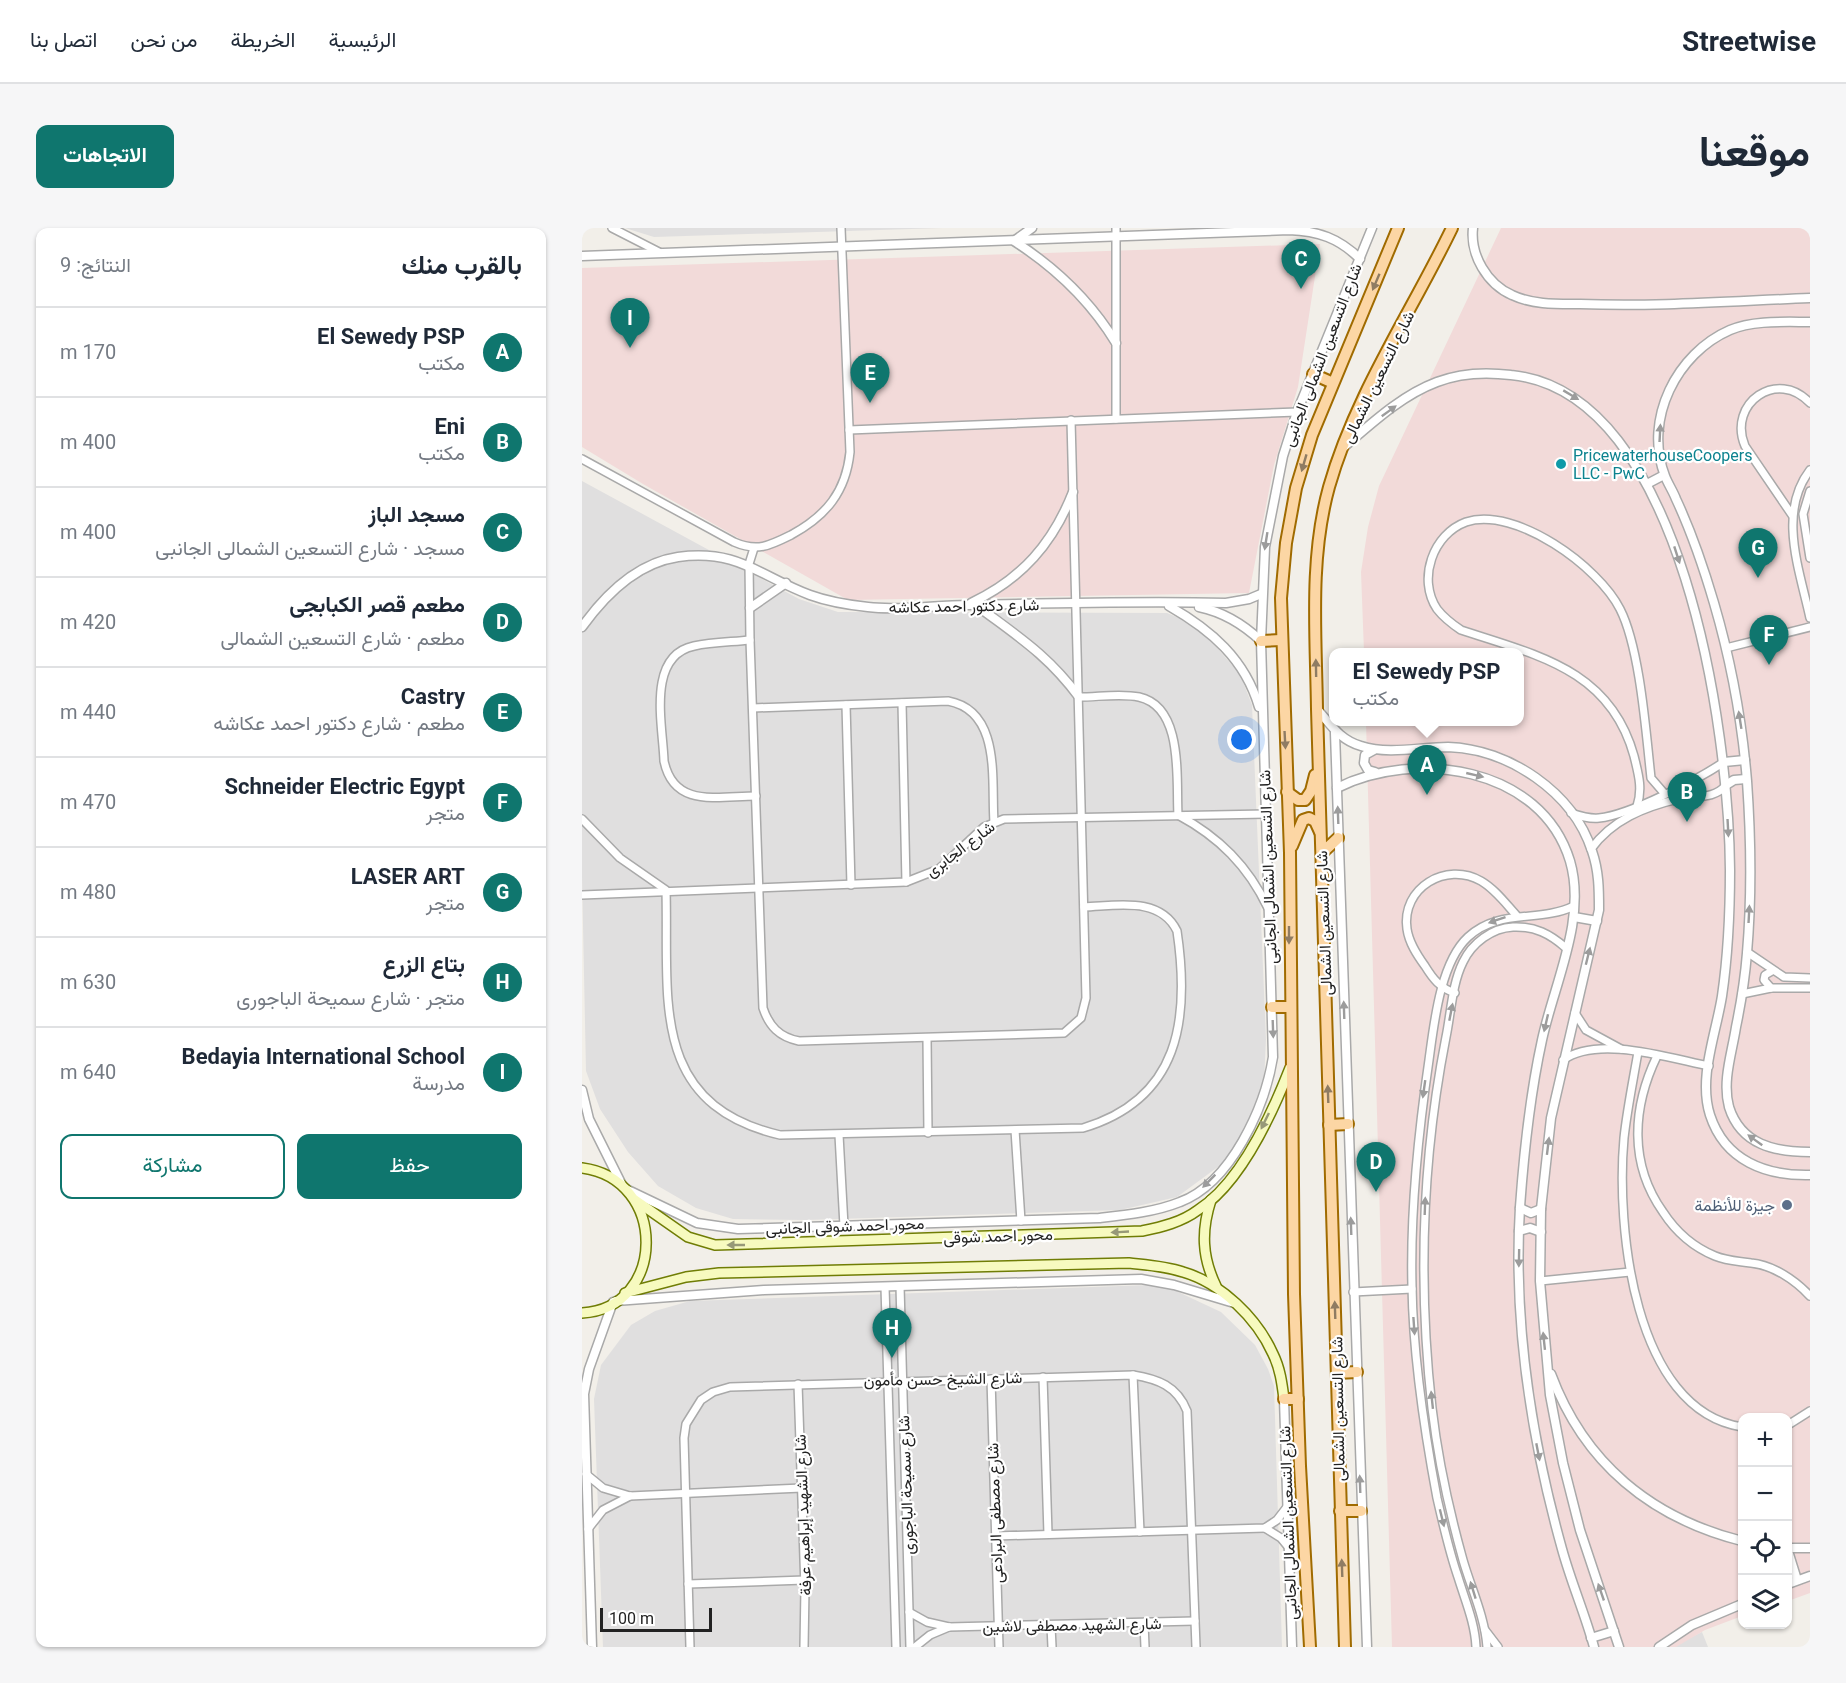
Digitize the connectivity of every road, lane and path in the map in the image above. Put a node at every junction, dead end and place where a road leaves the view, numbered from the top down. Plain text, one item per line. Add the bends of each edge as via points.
1 (612, 228) edge
2 (841, 228) edge
3 (1032, 228) edge
4 (1372, 228) edge
5 (1398, 228) edge
6 (1452, 228) edge
7 (1473, 228) edge
8 (1291, 229) edge
9 (1116, 233) edge
10 (1014, 241) junction
11 (842, 247) junction
12 (662, 253) junction
13 (582, 256) edge
14 (1360, 259) junction
15 (1810, 298) edge
16 (1810, 322) edge
17 (1116, 343) junction
18 (1313, 374) junction
19 (1333, 383) junction
20 (1810, 402) edge
21 (1297, 412) junction
22 (1116, 419) junction
23 (1071, 420) junction
24 (849, 430) junction
25 (1344, 447) junction
26 (582, 459) edge
27 (1810, 470) edge
28 (1664, 475) junction
29 (1647, 484) junction
30 (1810, 491) edge
31 (1073, 492) junction
32 (1791, 515) junction
33 (754, 548) junction
34 (1810, 558) edge
35 (749, 564) junction
36 (786, 583) junction
37 (1806, 583) edge
38 (1261, 594) junction
39 (1077, 604) junction
40 (1166, 604) junction
41 (972, 605) junction
42 (1187, 605) junction
43 (750, 608) junction
44 (1810, 618) edge
45 (582, 627) edge
46 (1810, 627) edge
47 (750, 640) junction
48 (1261, 640) junction
49 (1281, 640) junction
50 (1512, 648) edge
51 (1726, 648) junction
52 (1524, 652) edge
53 (1079, 697) junction
54 (902, 703) junction
55 (846, 705) junction
56 (753, 708) junction
57 (1317, 709) junction
58 (1263, 719) junction
59 (1329, 725) edge
60 (1330, 726) edge
61 (1335, 733) junction
62 (1375, 749) junction
63 (1745, 760) junction
64 (1724, 762) junction
65 (1318, 765) junction
66 (1375, 772) junction
67 (1746, 779) junction
68 (1726, 785) junction
69 (1337, 788) junction
70 (1287, 792) junction
71 (1664, 794) junction
72 (756, 796) junction
73 (1637, 806) junction
74 (1571, 813) junction
75 (1266, 814) junction
76 (1178, 815) junction
77 (1082, 817) junction
78 (582, 819) edge
79 (994, 822) junction
80 (1321, 835) junction
81 (1338, 838) junction
82 (1591, 849) junction
83 (1290, 852) junction
84 (1322, 853) junction
85 (906, 882) junction
86 (851, 885) junction
87 (759, 888) junction
88 (666, 890) junction
89 (582, 895) edge
90 (1574, 906) junction
91 (1084, 907) junction
92 (1270, 911) junction
93 (1517, 916) junction
94 (1574, 917) junction
95 (1597, 921) junction
96 (1566, 948) junction
97 (1747, 952) junction
98 (1772, 971) junction
99 (1810, 978) edge
100 (1772, 988) junction
101 (1810, 988) edge
102 (1443, 989) junction
103 (1455, 993) junction
104 (1742, 994) junction
105 (1272, 1007) junction
106 (1290, 1007) junction
107 (1575, 1013) junction
108 (927, 1038) junction
109 (1621, 1049) junction
110 (1638, 1052) junction
111 (1657, 1056) junction
112 (1274, 1057) joint
113 (1563, 1060) junction
114 (1709, 1066) junction
115 (1290, 1068) junction
116 (582, 1090) edge
117 (1329, 1125) junction
118 (1348, 1125) junction
119 (1015, 1130) junction
120 (928, 1133) junction
121 (839, 1135) junction
122 (1810, 1152) edge
123 (582, 1168) edge
124 (1810, 1175) edge
125 (624, 1187) junction
126 (635, 1200) junction
127 (1211, 1200) junction
128 (1520, 1208) junction
129 (1541, 1209) junction
130 (1021, 1221) junction
131 (844, 1226) junction
132 (1520, 1231) junction
133 (1541, 1232) junction
134 (1630, 1272) junction
135 (1540, 1281) junction
136 (1216, 1286) junction
137 (885, 1287) junction
138 (900, 1287) junction
139 (1412, 1289) junction
140 (1353, 1292) junction
141 (625, 1293) junction
142 (1810, 1296) edge
143 (615, 1302) junction
144 (1234, 1303) junction
145 (582, 1313) edge
146 (1546, 1361) junction
147 (1428, 1365) junction
148 (1418, 1367) junction
149 (1337, 1372) junction
150 (1357, 1372) junction
151 (1132, 1375) junction
152 (1043, 1377) junction
153 (991, 1378) junction
154 (903, 1380) junction
155 (888, 1381) junction
156 (798, 1383) junction
157 (1284, 1399) junction
158 (1298, 1399) junction
159 (1810, 1411) edge
160 (1792, 1422) edge
161 (1738, 1426) edge
162 (586, 1474) junction
163 (802, 1488) junction
164 (685, 1493) junction
165 (630, 1496) junction
166 (1288, 1503) junction
167 (1340, 1511) junction
168 (1361, 1511) junction
169 (1264, 1528) junction
170 (1192, 1530) junction
171 (1140, 1532) junction
172 (1048, 1534) junction
173 (586, 1535) edge
174 (995, 1536) junction
175 (1738, 1540) edge
176 (1810, 1548) edge
177 (1290, 1549) junction
178 (1792, 1550) edge
179 (1463, 1559) junction
180 (1453, 1562) junction
181 (1792, 1563) edge
182 (1810, 1576) edge
183 (805, 1580) junction
184 (1797, 1580) junction
185 (1792, 1582) edge
186 (688, 1584) junction
187 (1343, 1602) junction
188 (1738, 1606) edge
189 (909, 1612) junction
190 (1195, 1622) junction
191 (1144, 1623) junction
192 (1051, 1626) junction
193 (949, 1627) junction
194 (998, 1627) junction
195 (1485, 1630) junction
196 (1614, 1631) junction
197 (1592, 1642) edge
198 (1311, 1646) edge
199 (592, 1647) edge
200 (690, 1647) edge
201 (804, 1647) edge
202 (896, 1647) edge
203 (910, 1647) edge
204 (915, 1647) edge
205 (999, 1647) edge
206 (1052, 1647) edge
207 (1145, 1647) edge
208 (1196, 1647) edge
209 (1292, 1647) edge
210 (1337, 1647) edge
211 (1345, 1647) edge
212 (1367, 1647) edge
213 (1476, 1647) edge
214 (1487, 1647) edge
215 (1498, 1647) edge
216 (1619, 1647) edge
217 (1659, 1647) edge

1 - 12 street
2 - 11 street
3 - 10 street
4 - 14 street, شارع التسعين الشمالى الجانبى
5 -> 19 main road, شارع التسعين الشمالى
6 - 25 main road, شارع التسعين الشمالى via 1374,379
7 - 15 street via 1474,249 1491,280 1526,300 1609,306
8 - 9 street
8 - 14 street via 1328,236
9 - 10 street
9 - 17 street
10 - 11 street
10 - 17 street via 1069,282 1102,319
11 - 12 street
11 - 24 street
12 - 13 street
14 - 18 street, شارع التسعين الشمالى الجانبى
28 -> 16 street via 1660,424 1663,403 1677,372 1707,342 1732,329 1764,323
17 - 22 street
18 - 19 main road
18 - 21 street, شارع التسعين الشمالى الجانبى
19 -> 49 main road, شارع التسعين الشمالى via 1296,488 1286,543
20 - 32 street via 1795,391 1772,390 1752,401 1741,421 1745,446
21 - 22 street
21 -> 38 street, شارع التسعين الشمالى الجانبى via 1276,484 1264,547
22 - 23 street
23 - 24 street
23 - 31 street
24 - 33 street via 848,469 834,500 810,524 767,548
25 -> 29 street via 1414,393 1437,382 1459,375 1520,376 1560,389 1594,412
57 -> 25 main road, شارع التسعين الشمالى via 1316,563 1329,486
26 - 33 street via 734,542
27 - 32 street via 1797,493
28 - 29 street
28 - 51 street via 1677,499
29 -> 64 street via 1671,537 1690,598
30 - 34 street via 1803,514
31 - 39 street
31 - 41 street via 1059,524 1033,560 1014,579
32 - 37 street
33 - 35 street
35 - 36 street, شارع دكتور احمد عكاشه
35 - 43 street
35 - 45 street, شارع دكتور احمد عكاشه via 701,555 651,566 617,587
36 - 41 street, شارع دكتور احمد عكاشه via 830,601 871,608
36 - 43 street
37 - 44 street
38 - 42 street, شارع دكتور احمد عكاشه via 1236,603
38 - 48 street, شارع التسعين الشمالى الجانبى
39 - 40 street, شارع دكتور احمد عكاشه
39 - 41 street, شارع دكتور احمد عكاشه
39 - 53 street
40 - 42 street, شارع دكتور احمد عكاشه
40 - 58 street via 1210,632 1229,650 1245,672
41 - 53 street via 1033,646
42 - 48 street, شارع دكتور احمد عكاشه via 1228,617
43 - 47 street
46 - 51 street
47 - 56 street
47 - 72 street via 693,646 668,663 661,682 664,761 667,774 684,793 696,797
48 - 49 main road
48 - 58 street, شارع التسعين الشمالى الجانبى
49 -> 70 main road, شارع التسعين الشمالى
50 - 71 street via 1461,630 1436,607 1430,591 1431,560 1441,540 1466,523 1482,519 1515,525 1567,553 1610,593 1626,624 1633,652 1651,778
63 -> 51 street
52 - 73 street via 1561,665 1596,689 1615,713 1630,742 1640,784
53 - 76 street via 1140,697 1163,711 1172,731
53 - 77 street
54 - 55 street
54 - 79 street via 956,703 971,710 982,722 988,737
54 - 85 street
55 - 56 street
55 - 86 street
56 - 72 street
57 - 59 street
57 - 65 main road, شارع التسعين الشمالى
58 - 75 street, شارع التسعين الشمالى الجانبى
60 - 61 street
61 - 62 street
61 - 69 street
62 - 66 street via 1367,752 1364,759 1365,767
62 - 74 street via 1448,747 1500,758 1544,784
63 - 64 street
63 - 67 street
64 - 68 street
64 - 71 street
65 - 70 main road via 1305,800
65 - 80 main road, شارع التسعين الشمالى
66 - 69 street
66 -> 90 street via 1458,771 1501,783 1523,796 1541,812 1562,842 1574,876
67 - 68 street
97 -> 67 street via 1750,840
68 - 82 street via 1714,795 1678,798 1623,818 1607,828
68 -> 114 street via 1730,870 1727,944
81 -> 69 street
70 - 83 main road, شارع التسعين الشمالى
71 - 73 street
72 - 87 street
73 - 74 street via 1601,818
74 - 82 street
75 - 76 street, شارع الجابرى
75 - 92 street, شارع التسعين الشمالى الجانبى
76 - 77 street, شارع الجابرى
76 - 92 street via 1211,835 1233,855 1248,872
77 - 79 street, شارع الجابرى
77 - 91 street
78 - 88 street via 620,858
79 - 85 street, شارع الجابرى via 939,869
80 - 83 main road via 1315,821 1303,820
80 - 84 main road, شارع التسعين الشمالى
81 - 84 main road
118 -> 81 street
82 - 95 street via 1599,887
83 -> 106 main road, شارع التسعين الشمالى
117 -> 84 main road, شارع التسعين الشمالى
85 - 86 street, شارع الجابرى
86 - 87 street, شارع الجابرى
87 - 88 street, شارع الجابرى
87 - 108 street via 763,1008 775,1030 799,1041
88 - 89 street, شارع الجابرى
88 - 121 street via 670,1028 680,1062 691,1080 710,1102 755,1129 780,1135
90 - 93 street via 1548,915
90 - 94 street
91 - 108 street via 1085,1008 1072,1029 1056,1035
91 - 119 street via 1144,906 1164,913 1172,921 1179,941 1181,1018 1177,1039 1149,1090 1117,1115 1083,1128
92 - 105 street, شارع التسعين الشمالى الجانبى
93 -> 102 street via 1494,921 1467,938 1449,964
93 - 102 street via 1492,888 1469,876 1446,874 1421,887 1408,909 1408,935
94 - 95 street
94 - 96 street
107 -> 95 street
96 - 103 street via 1541,930 1525,927 1495,931 1467,955
96 -> 128 street via 1541,1043 1527,1123
97 - 98 street
97 - 104 street
98 - 99 street via 1791,979
98 - 100 street via 1764,980
100 - 101 street
100 - 104 street
102 - 103 street
102 -> 139 street via 1432,1034 1420,1121 1413,1195
147 -> 103 street via 1426,1196 1432,1123
122 -> 104 street via 1786,1152 1762,1145 1742,1130 1730,1108 1726,1083
105 - 106 main road
105 -> 112 street, شارع التسعين الشمالى الجانبى
106 - 115 main road, شارع التسعين الشمالى
107 - 109 street via 1586,1030
107 - 113 street
108 - 120 street
109 - 110 street
109 - 113 street via 1587,1049
110 - 111 street
110 - 134 street via 1623,1159
111 - 114 street
111 - 142 street via 1641,1100 1637,1140 1643,1174 1656,1202 1675,1228 1698,1247 1723,1259 1771,1269
112 -> 130 street, محور احمد شوقى الجانبى via 1264,1094 1242,1144 1208,1185 1182,1202 1130,1214
129 -> 113 street via 1551,1119
114 - 124 street via 1706,1097 1715,1128 1724,1142 1742,1159 1762,1170
115 -> 127 main road, محور احمد شوقى via 1255,1142
115 - 158 main road, شارع التسعين الشمالى
116 - 125 street via 589,1119
117 - 118 main road
149 -> 117 main road, شارع التسعين الشمالى
140 -> 118 street
119 - 120 street
119 - 130 street
120 - 121 street
121 - 131 street
123 - 125 main road via 598,1171
125 - 126 main road
125 - 131 street, محور احمد شوقى الجانبى via 717,1228
127 -> 126 main road, محور احمد شوقى via 1181,1220 1142,1231 733,1245 688,1237
126 - 141 main road via 645,1223 647,1248 643,1265
127 - 136 main road via 1204,1244 1209,1273
128 - 129 street via 1531,1213
128 - 132 street
129 - 133 street
130 - 131 street, محور احمد شوقى الجانبى
132 - 133 street via 1530,1228
132 -> 197 street via 1522,1331 1532,1417 1554,1520
133 - 135 street
134 - 135 street
134 - 161 street via 1647,1330 1675,1385 1702,1411
146 -> 135 street
136 - 141 main road, محور احمد شوقى via 1186,1272 1129,1263 719,1273
136 - 144 main road, محور احمد شوقى
137 - 138 street
137 - 143 street via 729,1291
137 - 155 street, شارع سميحة الباجورى
138 - 144 street via 1140,1279
138 - 154 street, شارع سميحة الباجورى
139 - 140 street
139 -> 148 street
140 - 150 street
141 - 143 main road
143 - 145 main road
143 - 162 street via 586,1382
144 - 157 main road, محور احمد شوقى via 1256,1325 1273,1354
146 - 175 street via 1572,1419 1600,1460 1648,1501 1678,1519
196 -> 146 street via 1570,1496
147 - 148 street
179 -> 147 street via 1444,1481
148 -> 180 street via 1432,1468
149 - 150 main road
149 - 167 main road, شارع التسعين الشمالى
168 -> 150 street
151 - 152 street, شارع الشيخ حسن مأمون
151 - 170 street, شارع الشيخ حسن مأمون via 1149,1377 1173,1389 1187,1411
151 - 171 street
152 - 153 street, شارع الشيخ حسن مأمون
152 - 172 street
153 - 154 street, شارع الشيخ حسن مأمون
153 - 174 street, شارع مصطفى البرادعى
154 - 155 street, شارع الشيخ حسن مأمون
154 - 189 street, شارع سميحة الباجورى
155 - 156 street, شارع الشيخ حسن مأمون
155 - 202 street, شارع سميحة الباجورى
156 - 163 street, شارع الشهيد إبراهيم عرفة
156 - 164 street, شارع الشيخ حسن مأمون via 730,1387 701,1400 689,1417 684,1438
157 - 158 main road
157 - 166 street, شارع التسعين الشمالى الجانبى
158 - 198 main road, شارع التسعين الشمالى
159 - 160 street
162 - 165 street via 603,1488
162 - 173 street
163 - 164 street
163 - 183 street, شارع الشهيد إبراهيم عرفة
164 - 165 street
164 - 186 street, شارع الشيخ حسن مأمون
165 - 173 street via 603,1510
166 - 169 street via 1281,1517
166 - 177 street, شارع التسعين الشمالى الجانبى
167 - 168 main road
187 -> 167 main road, شارع التسعين الشمالى
168 - 212 street
169 - 170 street
169 - 177 street
170 - 171 street
170 - 190 street, شارع الشيخ حسن مأمون
171 - 172 street
172 - 174 street
173 - 199 street
174 - 194 street, شارع مصطفى البرادعى
176 - 178 street
177 - 209 street, شارع التسعين الشمالى الجانبى
179 - 180 street
195 -> 179 street
180 - 213 street
181 - 184 street
182 - 184 street
183 - 186 street
183 - 201 street, شارع الشهيد إبراهيم عرفة
184 - 185 street
186 - 200 street, شارع الشيخ حسن مأمون
187 - 210 main road
187 - 211 main road, شارع التسعين الشمالى
188 - 217 street via 1692,1625
189 - 193 street, شارع الشهيد مصطفى لاشين via 927,1622
189 - 203 street, شارع سميحة الباجورى
190 - 191 street, شارع الشهيد مصطفى لاشين
190 - 208 street, شارع الشيخ حسن مأمون
191 - 192 street, شارع الشهيد مصطفى لاشين
191 - 207 street
192 - 194 street, شارع الشهيد مصطفى لاشين
192 - 206 street
193 - 194 street, شارع الشهيد مصطفى لاشين
193 - 204 street, شارع الشهيد مصطفى لاشين
194 - 205 street, شارع مصطفى البرادعى
195 - 214 street
195 - 215 street
196 - 197 street
196 - 216 street

